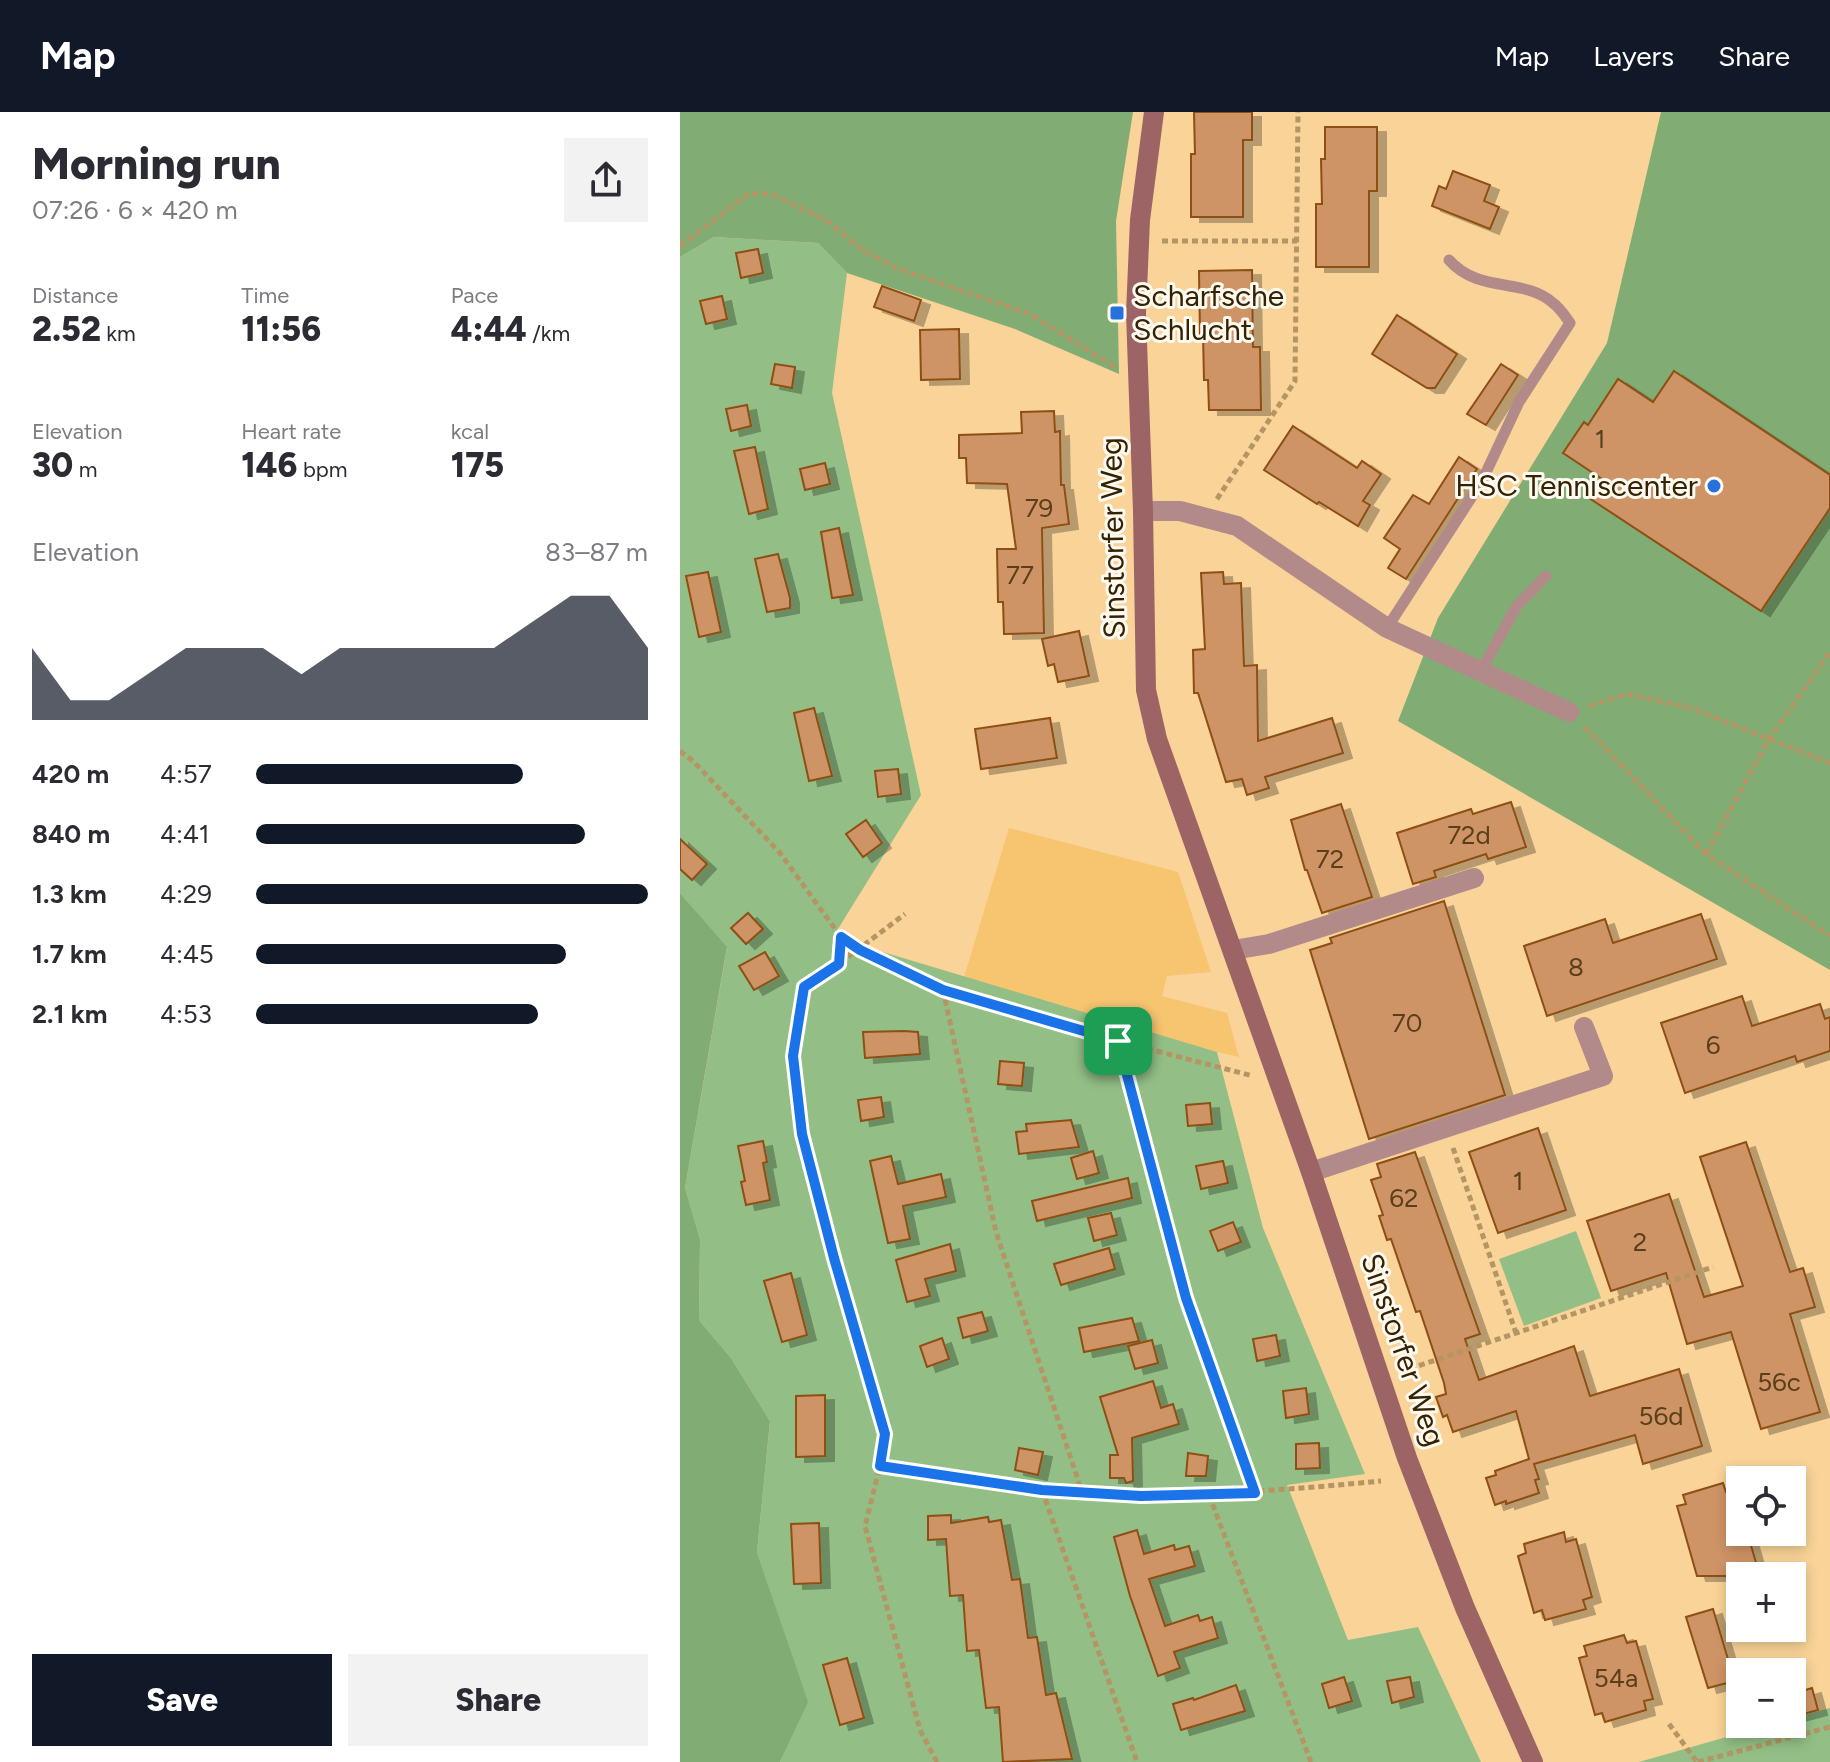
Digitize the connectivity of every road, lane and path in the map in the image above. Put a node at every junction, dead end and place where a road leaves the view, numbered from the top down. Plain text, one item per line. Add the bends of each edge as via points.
1 (1154, 112) edge
2 (1298, 112) edge
3 (1139, 241) junction
4 (1297, 241) junction
5 (680, 246) edge
6 (1449, 260) dead end
7 (1138, 381) junction
8 (1143, 511) junction
9 (1205, 517) junction
10 (1546, 576) dead end
11 (1387, 628) junction
12 (1830, 652) edge
13 (1481, 671) junction
14 (1569, 712) junction
15 (1769, 739) junction
16 (680, 751) edge
17 (1830, 763) edge
18 (1706, 854) junction
19 (1474, 878) dead end
20 (905, 914) dead end
21 (1830, 936) edge
22 (841, 937) junction
23 (860, 950) junction
24 (1233, 950) junction
25 (839, 964) junction
26 (943, 990) junction
27 (1584, 1027) dead end
28 (1118, 1041) junction
29 (1281, 1084) junction
30 (1459, 1163) dead end
31 (1311, 1172) junction
32 (1713, 1267) dead end
33 (1516, 1333) junction
34 (1380, 1378) junction
35 (880, 1466) junction
36 (1381, 1481) dead end
37 (1042, 1490) junction
38 (1082, 1492) junction
39 (1255, 1493) junction
40 (1209, 1495) junction
41 (1669, 1724) dead end
42 (1830, 1727) edge
43 (937, 1762) edge
44 (1137, 1762) edge
45 (1311, 1762) edge
46 (1533, 1762) edge
47 (1698, 1762) edge

1 - 3 street, Sinstorfer Weg
2 - 4 path
3 - 4 path
3 - 7 street, Sinstorfer Weg
4 - 9 path via 1295,381
5 - 7 path via 748,194 772,194 826,220 898,269 1030,314
6 - 11 lane via 1473,278 1538,294 1553,302 1570,323 1519,402 1482,481
7 - 8 street, Sinstorfer Weg
8 - 9 street
8 - 24 street, Sinstorfer Weg via 1146,690 1157,739
9 - 11 street via 1237,526
10 - 13 lane via 1516,607
11 - 13 street
12 - 15 path
13 - 14 street
14 - 15 path via 1627,694 1691,708
14 - 18 path
15 - 17 path
15 - 18 path
16 - 22 path via 780,853
18 - 21 path
19 - 24 street via 1269,944
20 - 23 path
22 - 23 path
22 - 25 path
23 - 25 path
23 - 26 path
24 - 29 street, Sinstorfer Weg
25 - 35 path via 804,987 793,1056 802,1134 885,1434
26 - 28 path
26 - 38 path via 996,1232
27 - 31 street via 1603,1076
28 - 29 path
28 - 39 path via 1186,1298
29 - 31 street, Sinstorfer Weg
30 - 33 path
31 - 34 street, Sinstorfer Weg
32 - 33 path
33 - 34 path
34 - 46 street, Sinstorfer Weg via 1465,1608
35 - 37 path
35 - 43 path via 865,1526 920,1730
36 - 39 path
37 - 38 path
37 - 44 path
38 - 40 path
39 - 40 path
40 - 45 path
41 - 47 path
42 - 47 path

